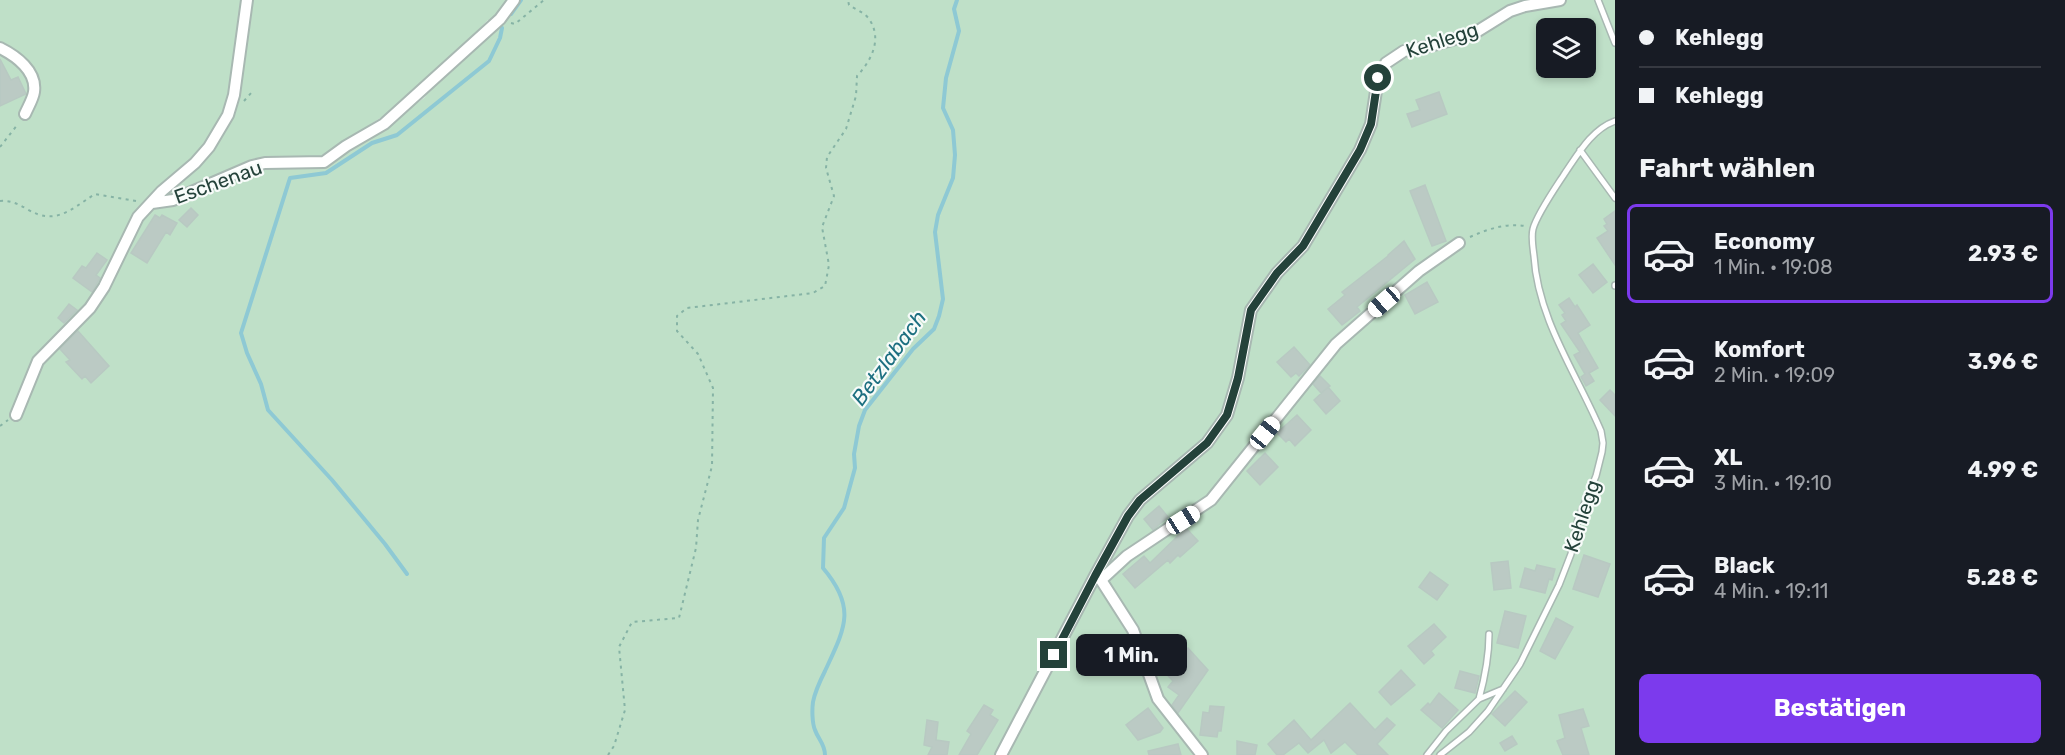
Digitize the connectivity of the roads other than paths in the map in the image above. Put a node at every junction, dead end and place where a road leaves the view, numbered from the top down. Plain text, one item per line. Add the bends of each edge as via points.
1 (247, 0) edge
2 (514, 0) edge
3 (1560, 0) edge
4 (1598, 0) edge
5 (1615, 43) edge
6 (0, 48) edge
7 (25, 114) road end
8 (1615, 121) edge
9 (1580, 150) junction
10 (1615, 198) edge
11 (152, 203) junction
12 (1459, 243) road end
13 (16, 415) dead end
14 (1098, 578) junction
15 (1489, 634) dead end
16 (1504, 689) junction
17 (1479, 699) junction
18 (1001, 755) edge
19 (1202, 755) edge
20 (1427, 755) edge
21 (1440, 755) edge

1 - 11 street via 228,115 209,147
2 - 11 street, Eschenau via 500,19 384,124 324,162 258,165 173,200
3 - 14 street, Kehlegg via 1510,11 1473,34 1404,51 1386,63 1378,78 1371,124 1360,150 1303,246 1277,273 1251,310 1227,415 1207,443 1140,500
4 - 5 lane
6 - 7 street via 20,60 33,81 35,89
8 - 9 lane via 1600,128
9 - 10 lane
9 - 16 lane, Kehlegg via 1533,228 1535,271 1549,319 1593,412 1603,443 1596,476 1578,519 1559,585
11 - 13 street, Eschenau via 138,217 90,308 38,361
12 - 14 street, Kehlegg via 1419,271 1336,344 1211,500
14 - 18 street, Kehlegg
14 - 19 street via 1133,630 1158,699
15 - 17 lane via 1486,677
16 - 17 lane
16 - 21 lane, Kehlegg via 1469,732
17 - 20 lane

